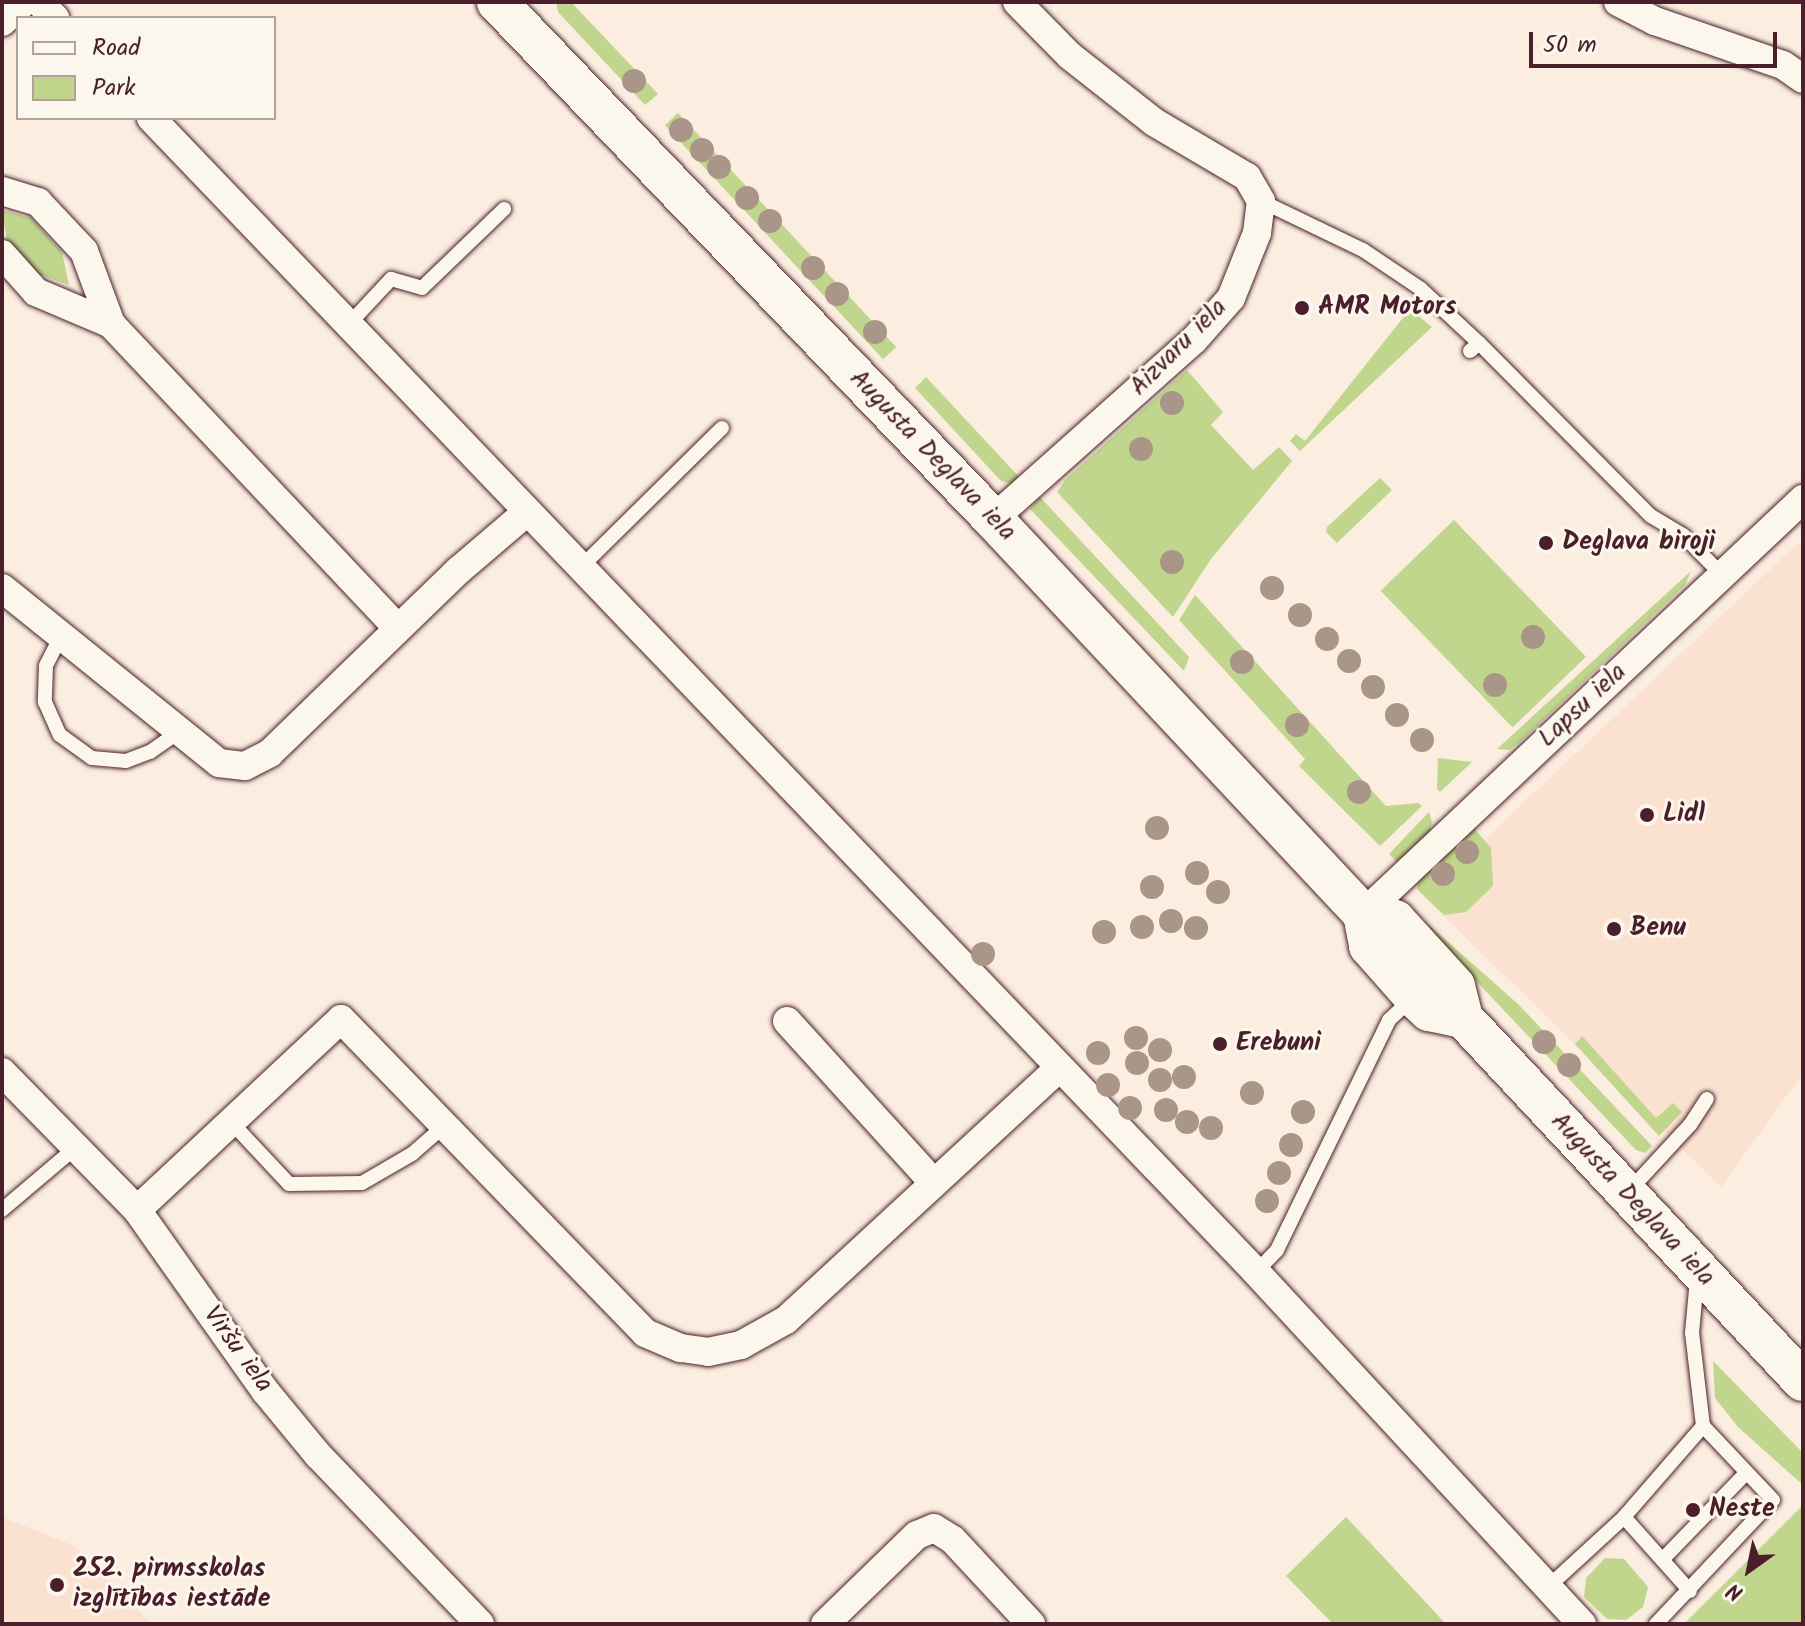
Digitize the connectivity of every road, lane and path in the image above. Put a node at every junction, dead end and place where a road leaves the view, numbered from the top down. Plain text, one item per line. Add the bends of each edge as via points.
1 (24, 2) edge
2 (1017, 2) edge
3 (1618, 2) edge
4 (503, 4) edge
5 (2, 22) edge
6 (1803, 79) edge
7 (153, 120) edge
8 (2, 191) edge
9 (1261, 201) junction
10 (504, 209) dead end
11 (2, 254) edge
12 (111, 324) junction
13 (349, 324) junction
14 (722, 428) dead end
15 (1803, 499) edge
16 (527, 512) junction
17 (993, 519) junction
18 (581, 567) junction
19 (1722, 575) junction
20 (2, 588) edge
21 (397, 628) junction
22 (60, 638) junction
23 (179, 732) junction
24 (1363, 914) junction
25 (1414, 997) junction
26 (1463, 1018) junction
27 (787, 1021) dead end
28 (1059, 1068) junction
29 (2, 1072) edge
30 (1707, 1099) dead end
31 (232, 1123) junction
32 (444, 1126) junction
33 (74, 1149) junction
34 (933, 1182) junction
35 (1626, 1194) junction
36 (2, 1210) edge
37 (137, 1210) junction
38 (1698, 1271) junction
39 (1256, 1272) junction
40 (1803, 1381) edge
41 (1703, 1426) junction
42 (1745, 1474) junction
43 (1624, 1517) junction
44 (1663, 1559) junction
45 (1548, 1587) junction
46 (1690, 1591) junction
47 (480, 1624) edge
48 (825, 1624) edge
49 (1031, 1624) edge
50 (1582, 1624) edge
51 (1656, 1624) edge

1 - 5 street
2 - 9 street via 1069,55 1154,122 1247,177
3 - 6 street via 1655,21 1783,65
4 - 17 main road, Augusta Deglava iela
7 - 13 street
8 - 12 street via 38,202 84,251
9 - 17 street, Aizvaru iela via 1257,233 1231,298 1194,340
9 - 19 lane via 1363,250 1421,289 1474,347 1651,516 1683,535
10 - 13 lane via 422,288 391,279
11 - 12 street via 36,292
12 - 21 street
13 - 16 street
14 - 18 lane
15 - 19 street, Lapsu iela
16 - 18 street
16 - 21 street
17 - 24 main road, Augusta Deglava iela
18 - 28 street
19 - 24 street, Lapsu iela
20 - 22 street
21 - 23 street via 270,753 245,766 219,763
22 - 23 street
22 - 23 lane via 46,666 45,702 60,735 92,758 126,761
24 - 25 main road, Augusta Deglava iela via 1369,946
24 - 26 main road, Augusta Deglava iela via 1395,920 1455,986
25 - 26 main road, Augusta Deglava iela via 1429,1011
25 - 39 lane via 1389,1020 1277,1250
26 - 35 main road, Augusta Deglava iela
27 - 34 street
28 - 34 street
28 - 39 street
29 - 33 street, Viršu iela
30 - 35 lane
31 - 32 lane via 289,1184 362,1183 412,1154
31 - 32 street via 341,1019
31 - 37 street
32 - 34 street via 645,1333 708,1352 741,1345 786,1320
33 - 36 lane
33 - 37 street, Viršu iela
35 - 38 main road, Augusta Deglava iela
37 - 47 street, Viršu iela via 266,1392 318,1455
38 - 40 main road, Augusta Deglava iela
38 - 41 lane via 1692,1333
39 - 45 street
41 - 42 lane
41 - 43 lane
42 - 44 lane
42 - 46 lane via 1773,1500
43 - 44 lane
43 - 45 lane
44 - 46 lane
45 - 50 street
46 - 51 lane
48 - 49 street via 917,1535 934,1528 953,1540

